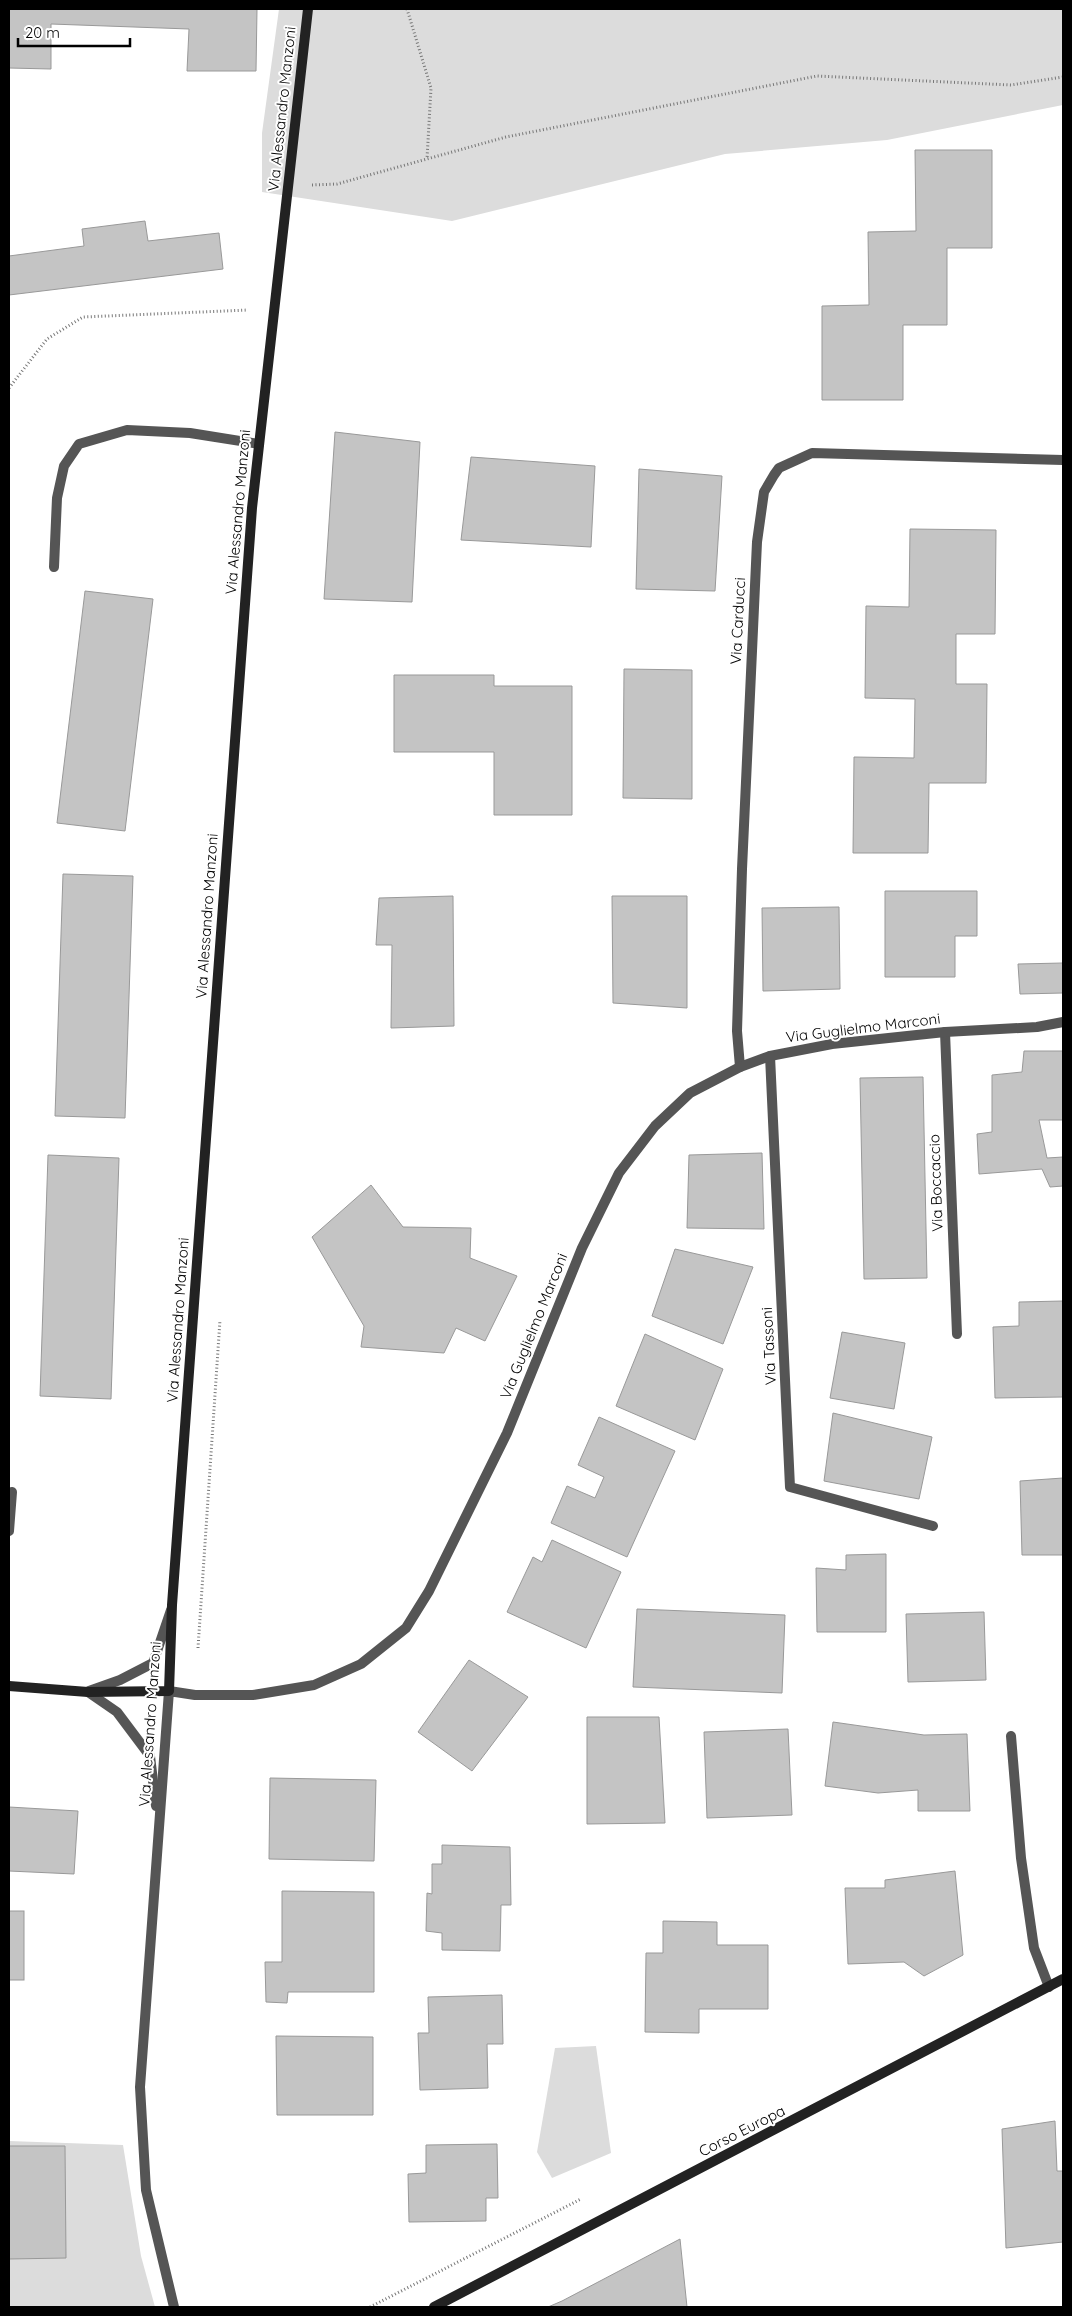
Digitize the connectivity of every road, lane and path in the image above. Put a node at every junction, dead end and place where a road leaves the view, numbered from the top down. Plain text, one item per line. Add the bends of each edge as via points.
1 (308, 9) edge
2 (407, 9) edge
3 (1063, 77) edge
4 (427, 159) junction
5 (312, 175) dead end
6 (310, 185) junction
7 (310, 195) dead end
8 (274, 310) junction
9 (9, 388) edge
10 (259, 444) junction
11 (1063, 460) edge
12 (54, 567) dead end
13 (1063, 1022) edge
14 (945, 1032) junction
15 (770, 1056) junction
16 (740, 1067) junction
17 (221, 1318) dead end
18 (957, 1334) dead end
19 (12, 1492) dead end
20 (933, 1526) dead end
21 (9, 1531) edge
22 (172, 1605) junction
23 (9, 1686) edge
24 (169, 1691) junction
25 (88, 1692) junction
26 (195, 1695) junction
27 (1011, 1736) dead end
28 (158, 1826) junction
29 (1063, 1979) edge
30 (1049, 1987) junction
31 (174, 2307) edge
32 (434, 2307) edge

1 - 8 street, Via Alessandro Manzoni
2 - 4 path via 431,88
3 - 4 path via 1011,85 817,76 506,137
4 - 6 path via 337,184
5 - 6 path
6 - 7 path
8 - 9 path via 83,317 47,339
8 - 10 street, Via Alessandro Manzoni
10 - 12 street via 190,433 127,430 79,444 64,466 57,498
10 - 22 street, Via Alessandro Manzoni
11 - 16 street, Via Carducci via 812,453 779,468 764,492 757,542 742,859 737,1031
13 - 14 street, Via Guglielmo Marconi via 1037,1027
14 - 15 street, Via Guglielmo Marconi via 832,1044
14 - 18 street, Via Boccaccio
15 - 16 street, Via Guglielmo Marconi
15 - 20 street, Via Tassoni via 790,1487
16 - 26 street, Via Guglielmo Marconi via 690,1093 656,1126 619,1173 582,1248 507,1433 429,1591 406,1628 361,1664 314,1685 253,1695
17 - 26 path
19 - 21 street
22 - 24 street, Via Alessandro Manzoni
22 - 25 street, Via Guglielmo Marconi via 152,1663
23 - 25 street, Via Guglielmo Marconi
24 - 25 street, Via Guglielmo Marconi
24 - 26 street, Via Guglielmo Marconi
24 - 28 street, Via Alessandro Manzoni
25 - 28 street, Via Alessandro Manzoni via 117,1712 150,1756
27 - 30 street via 1021,1858 1034,1948
28 - 31 street, Via Alessandro Manzoni via 140,2087 146,2190
29 - 30 street, Corso Europa
30 - 32 street, Corso Europa

